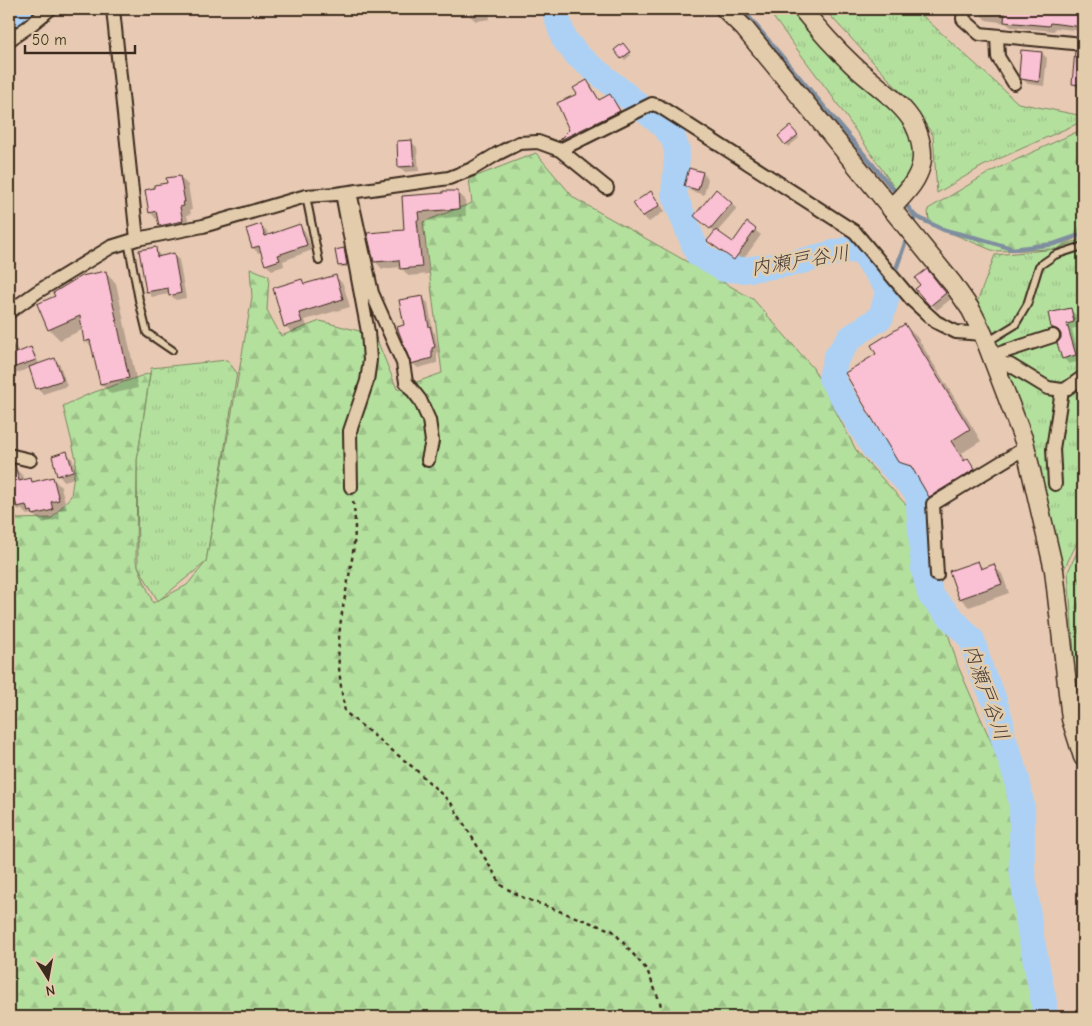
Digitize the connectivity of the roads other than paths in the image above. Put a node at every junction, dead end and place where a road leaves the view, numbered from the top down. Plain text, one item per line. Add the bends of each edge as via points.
1 (50, 9) edge
2 (113, 9) edge
3 (725, 9) edge
4 (802, 9) edge
5 (964, 9) edge
6 (997, 36) junction
7 (9, 40) edge
8 (1083, 44) edge
9 (1014, 83) dead end
10 (560, 150) junction
11 (607, 188) dead end
12 (346, 192) junction
13 (306, 196) junction
14 (898, 207) junction
15 (132, 240) junction
16 (1083, 246) edge
17 (319, 261) dead end
18 (9, 312) edge
19 (1053, 336) dead end
20 (988, 348) junction
21 (172, 350) dead end
22 (1083, 377) edge
23 (1062, 390) junction
24 (1025, 448) junction
25 (9, 455) edge
26 (30, 460) dead end
27 (428, 460) dead end
28 (1055, 484) dead end
29 (351, 487) road end
30 (937, 575) dead end
31 (1083, 757) edge

1 - 7 street
2 - 15 street
3 - 14 street
4 - 14 street via 821,33 914,124 921,163
5 - 6 street via 963,19 980,34
6 - 8 street
6 - 9 street via 998,57
10 - 11 street
10 - 12 street via 538,142 519,143 449,178
10 - 20 street via 652,104 659,106 855,232 912,300 936,322
12 - 13 street
12 - 27 street via 372,292 403,363 406,382 420,400 429,420 432,441
12 - 29 street via 370,360 367,381 350,431
13 - 15 street via 203,226
13 - 17 lane
14 - 20 street via 917,241 971,310
15 - 18 street via 111,247
15 - 21 lane via 139,300 147,332
16 - 20 lane via 1055,255 1039,266 1027,305 1015,325
19 - 20 street
20 - 23 street via 1048,388
20 - 24 street
22 - 23 street
23 - 28 street via 1053,449
24 - 30 street via 934,504
24 - 31 street via 1054,570 1071,719
25 - 26 street

